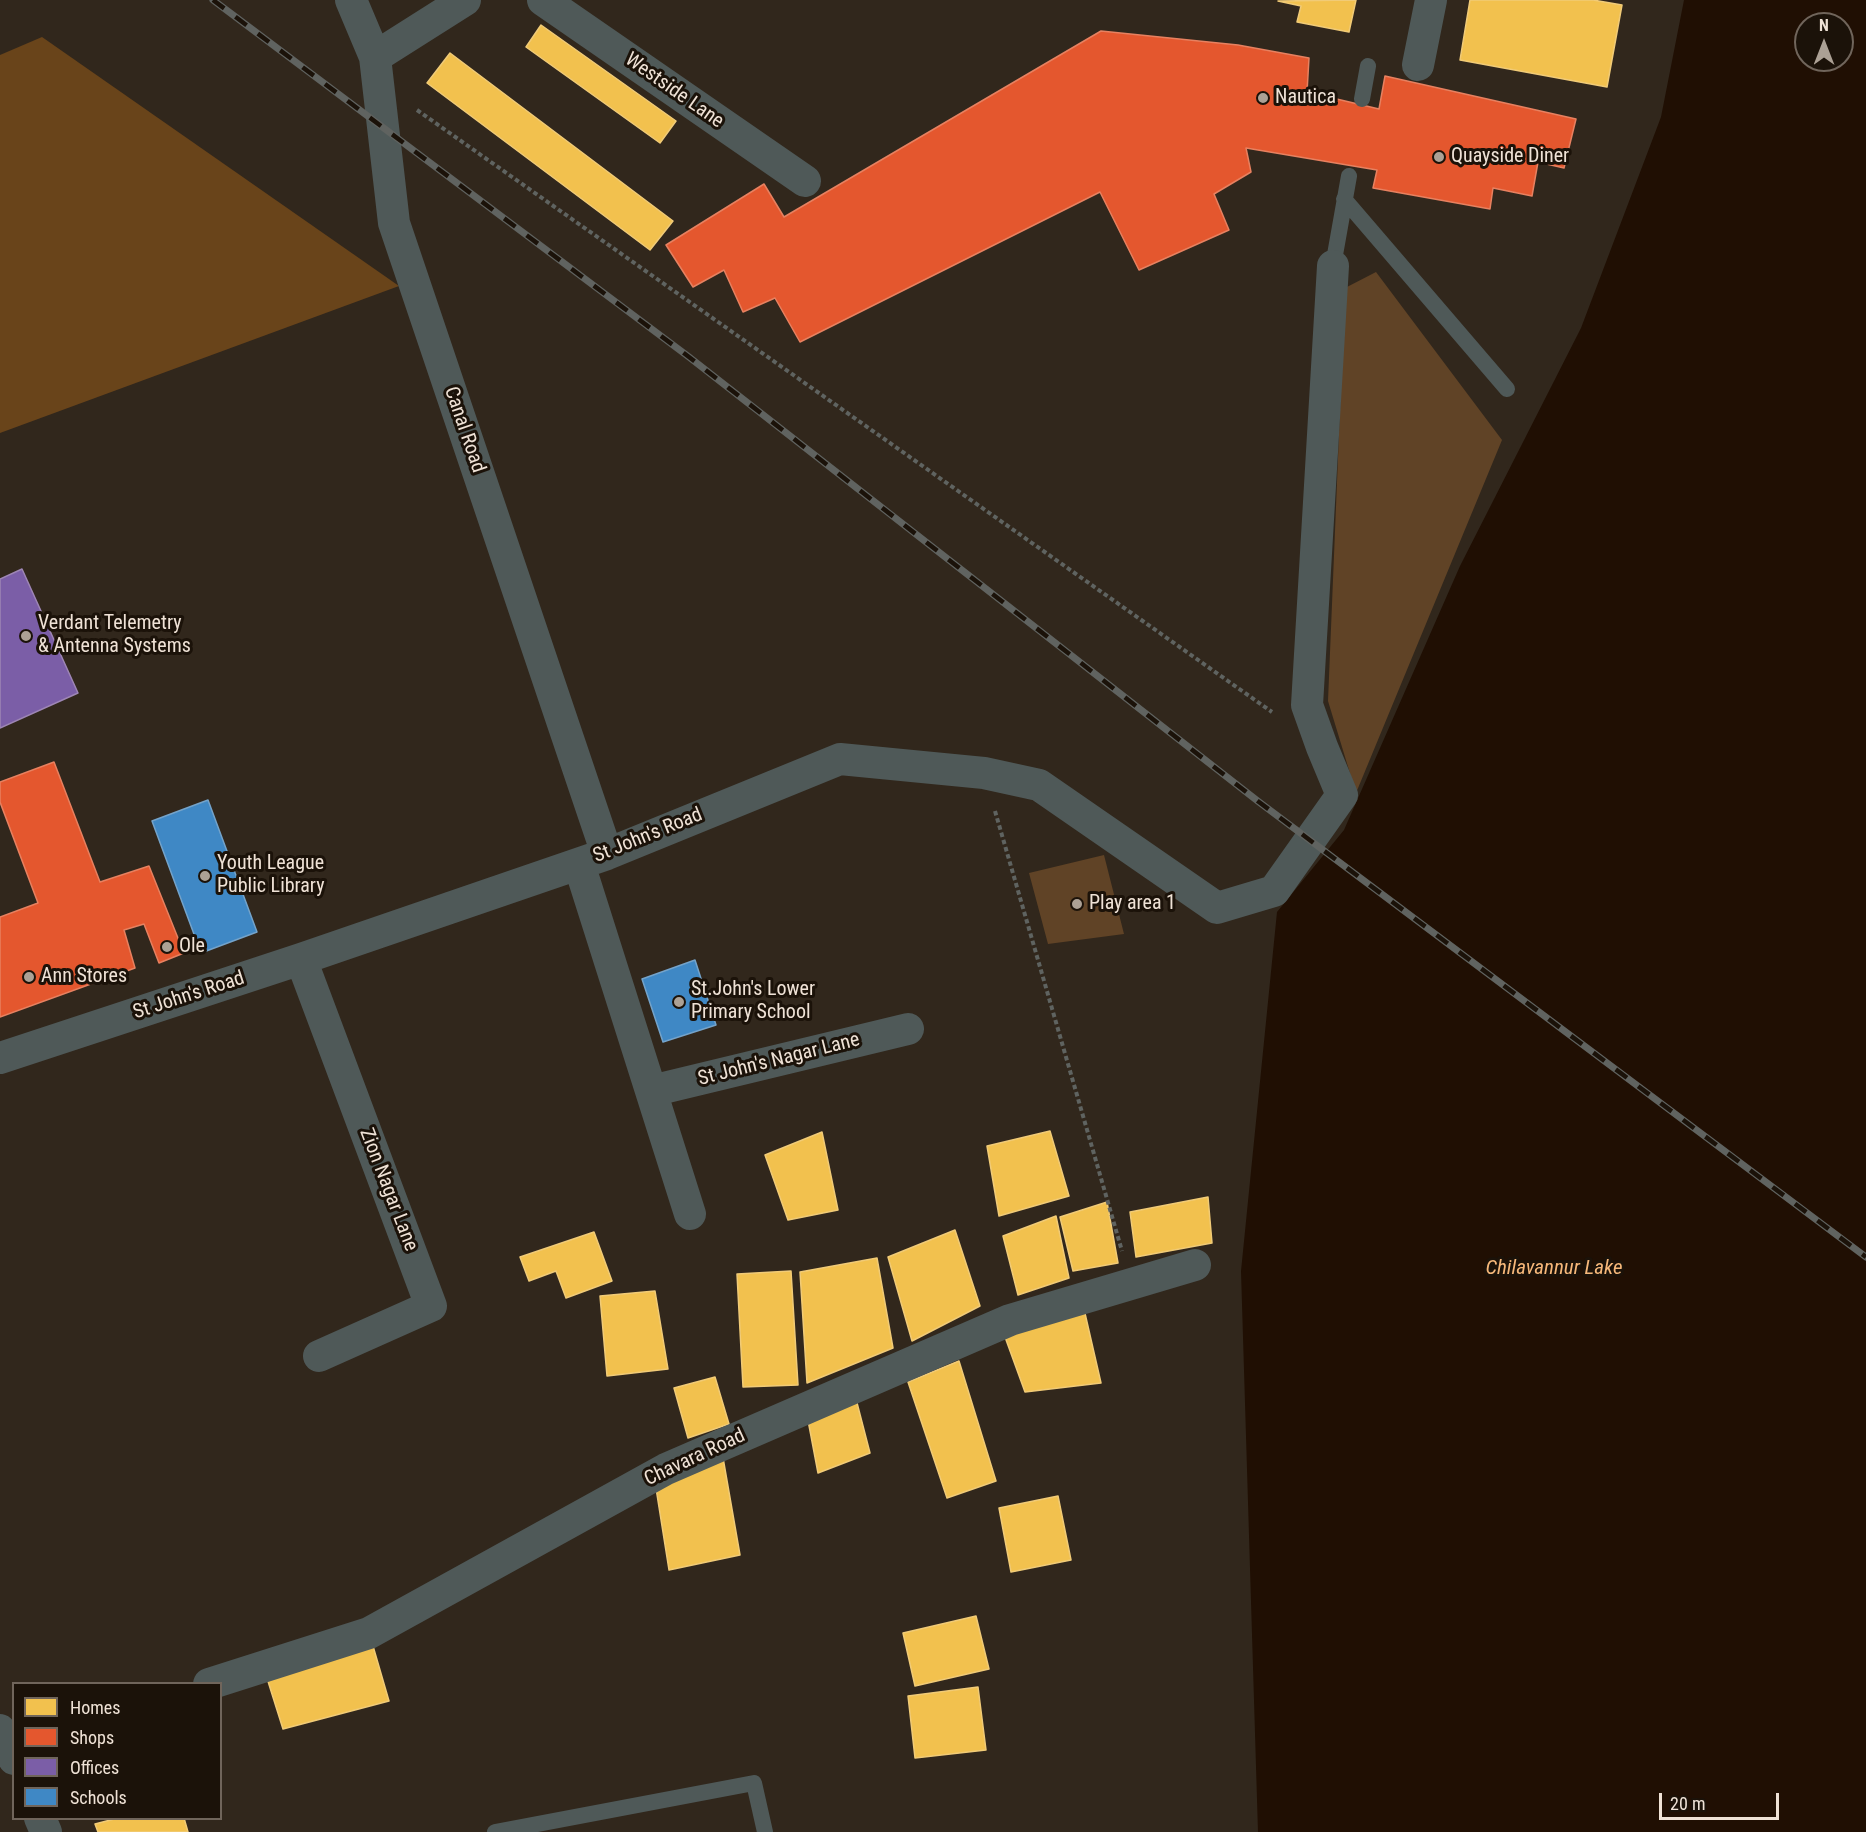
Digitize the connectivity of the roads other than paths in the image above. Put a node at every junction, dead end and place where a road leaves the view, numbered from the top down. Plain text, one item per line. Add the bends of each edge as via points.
1 (351, 0) edge
2 (465, 0) edge
3 (543, 0) edge
4 (1431, 0) edge
5 (375, 57) junction
6 (1418, 65) dead end
7 (1368, 66) dead end
8 (1362, 99) dead end
9 (1349, 176) dead end
10 (805, 181) dead end
11 (1344, 199) junction
12 (1333, 266) joint
13 (1507, 388) dead end
14 (593, 859) junction
15 (301, 959) junction
16 (908, 1029) dead end
17 (0, 1058) edge
18 (651, 1092) junction
19 (690, 1214) dead end
20 (1195, 1265) dead end
21 (319, 1356) dead end
22 (212, 1682) edge
23 (495, 1832) edge
24 (765, 1832) edge

1 - 5 street, Canal Road
2 - 5 street
3 - 10 street, Westside Lane
4 - 6 street
5 - 14 street, Canal Road via 394,223
7 - 8 lane
9 - 11 lane
11 - 12 lane
11 - 13 lane
12 - 14 street, St John's Road via 1307,705 1342,795 1274,891 1217,909 1039,785 984,773 840,759
14 - 15 street, St John's Road
14 - 18 street
15 - 17 street, St John's Road
15 - 21 street, Zion Nagar Lane via 431,1306
16 - 18 street, St John's Nagar Lane
18 - 19 street
20 - 22 street, Chavara Road via 1010,1320 666,1469 369,1633
23 - 24 lane via 754,1783

